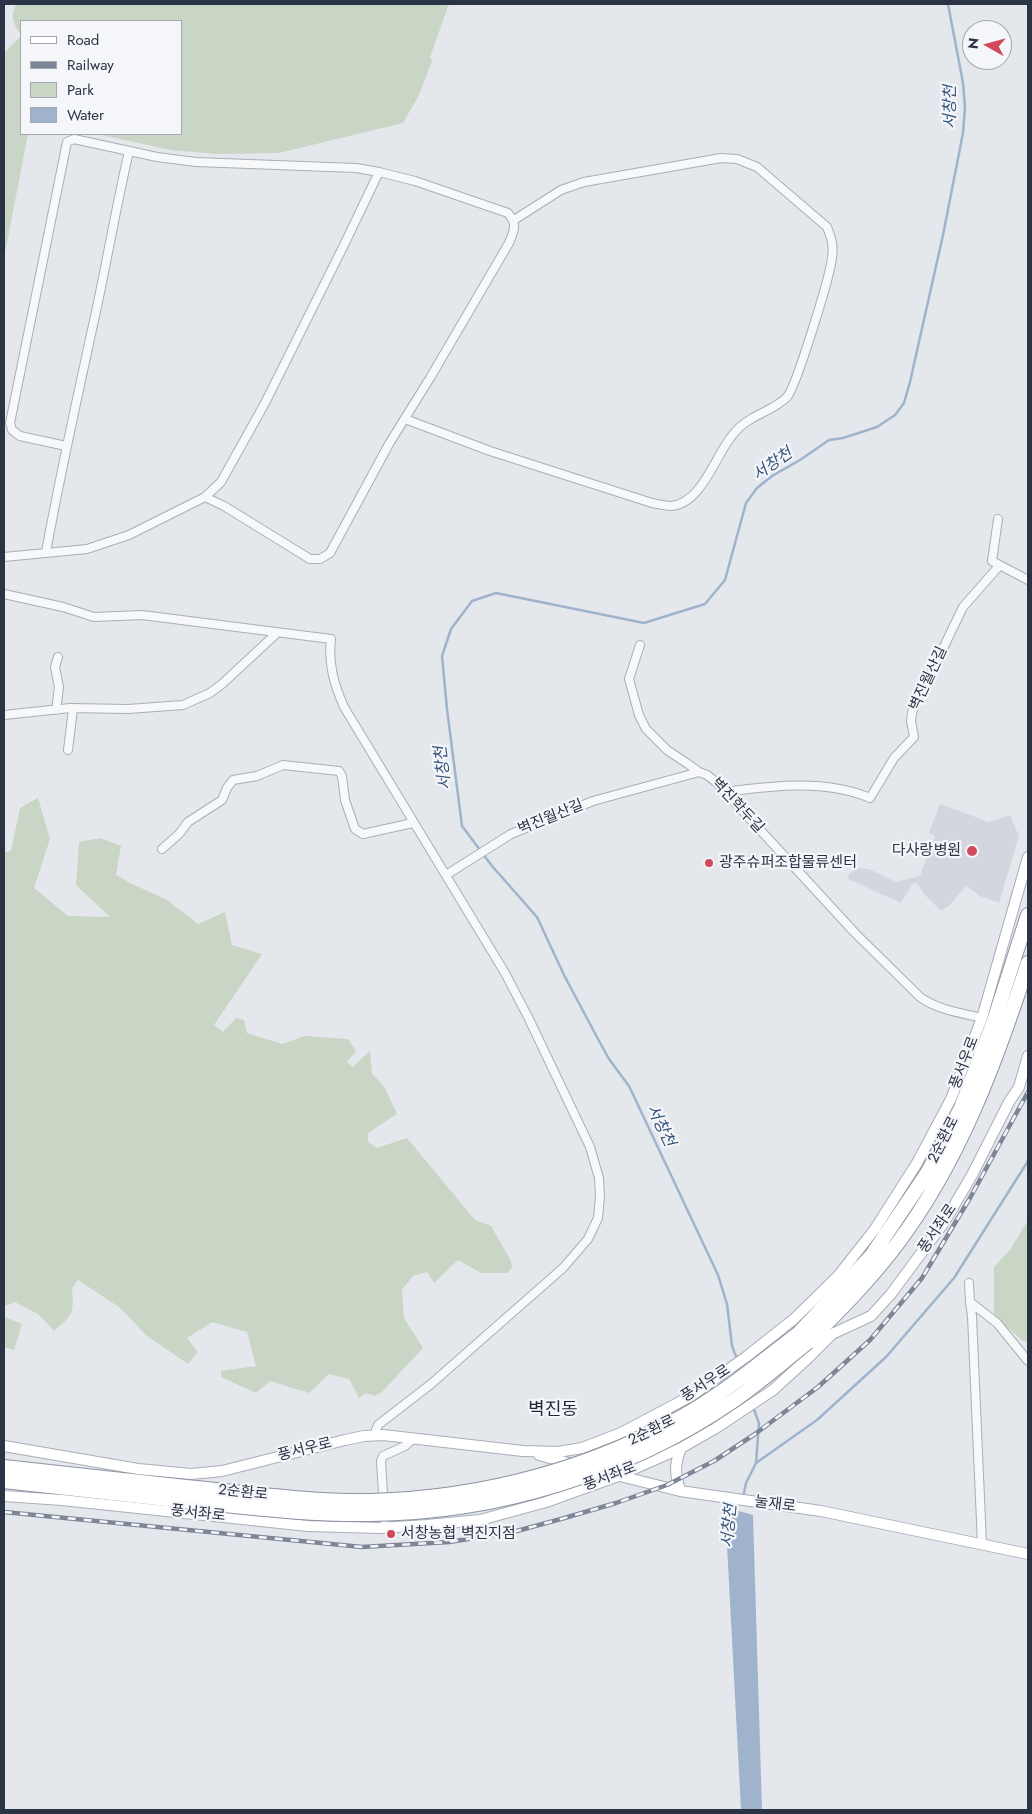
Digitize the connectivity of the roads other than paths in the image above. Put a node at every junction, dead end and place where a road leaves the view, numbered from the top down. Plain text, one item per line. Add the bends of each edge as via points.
1 (129, 151) junction
2 (379, 172) junction
3 (514, 220) junction
4 (405, 420) junction
5 (66, 446) junction
6 (205, 497) junction
7 (998, 519) dead end
8 (46, 552) junction
9 (4, 557) edge
10 (999, 566) junction
11 (1028, 580) edge
12 (4, 594) edge
13 (276, 633) junction
14 (640, 645) dead end
15 (58, 657) dead end
16 (73, 708) junction
17 (56, 710) junction
18 (4, 715) edge
19 (68, 750) dead end
20 (699, 772) junction
21 (725, 792) junction
22 (413, 823) junction
23 (162, 849) dead end
24 (1028, 857) edge
25 (446, 875) junction
26 (1028, 915) edge
27 (1028, 963) edge
28 (982, 1018) junction
29 (1028, 1056) edge
30 (969, 1283) dead end
31 (970, 1302) junction
32 (803, 1337) junction
33 (1028, 1361) edge
34 (664, 1410) junction
35 (374, 1435) junction
36 (414, 1438) junction
37 (603, 1440) junction
38 (4, 1446) edge
39 (682, 1448) junction
40 (523, 1452) junction
41 (667, 1454) junction
42 (4, 1467) edge
43 (590, 1468) junction
44 (618, 1476) junction
45 (4, 1481) edge
46 (680, 1491) junction
47 (186, 1494) junction
48 (4, 1496) edge
49 (385, 1527) junction
50 (982, 1544) junction
51 (1028, 1554) edge

1 - 2 street via 196,162 356,168
1 - 5 street
1 - 5 street via 74,139 67,142 64,154 10,422 12,430 20,436
2 - 3 street via 496,208
2 - 6 street via 264,403 221,482
3 - 4 street via 509,244
3 - 4 street via 561,190 584,182 721,158 737,159 756,167 827,227 833,240 832,257 819,305 787,396 749,420 731,436 695,493 684,503 671,506 652,503 490,451
4 - 6 street via 330,552 320,559 310,559
5 - 8 street
6 - 8 street via 129,535 87,549
7 - 10 street via 992,560
8 - 9 street
10 - 11 street
10 - 21 street, 벽진월산길 via 963,607 916,700 911,721 914,737 894,758 870,798 853,791 810,786
12 - 13 street via 94,617 142,615
13 - 16 street via 222,684 183,705
13 - 22 street via 331,639 332,674 344,707
14 - 20 street, 벽진학두길 via 629,679 639,715 653,737
15 - 17 street via 55,667 59,687
16 - 17 street
16 - 19 street
17 - 18 street
20 - 21 street, 벽진학두길
20 - 25 street, 벽진월산길 via 593,801 511,834
21 - 28 street, 벽진학두길 via 855,933 920,998 939,1007
22 - 23 street via 363,834 356,829 339,771 282,765 258,776 233,780 222,800 188,822
22 - 25 street
24 - 28 street, 풍서우로
25 - 35 street via 516,992 590,1147 599,1178 600,1209 588,1238 562,1268 431,1384 378,1425
26 - 32 highway, 2순환로 via 994,1022 961,1108 928,1172 872,1255
27 - 32 highway, 2순환로 via 980,1098 942,1175 892,1250 859,1291
28 - 34 street, 풍서우로 via 952,1098 917,1163 875,1229 838,1276 794,1319 714,1382
29 - 39 street, 풍서좌로 via 1019,1087 945,1222 891,1294 871,1316 832,1334 760,1399
30 - 31 street
31 - 33 street via 997,1322
31 - 50 street
32 - 47 highway, 2순환로, bridge via 664,1427 591,1459 523,1480 447,1495 371,1500
34 - 37 street, 풍서우로
34 - 41 street via 650,1422 649,1439 652,1452
35 - 36 street, 풍서우로
35 - 38 street, 풍서우로 via 222,1471 191,1474 138,1469
36 - 40 street, 풍서우로
36 - 49 street via 406,1446 383,1456 381,1461
37 - 40 street, 풍서우로 via 574,1450
37 - 43 street via 588,1455
39 - 41 street, 풍서좌로
39 - 46 street via 675,1463
40 - 43 street, 눌재로
41 - 44 street, 풍서좌로
42 - 47 highway, 2순환로
43 - 44 street, 눌재로
44 - 46 street, 눌재로
44 - 49 street, 풍서좌로 via 546,1502 480,1520
45 - 47 highway, 2순환로
46 - 50 street, 눌재로 via 821,1511
48 - 49 street, 풍서좌로 via 308,1526
50 - 51 street, 눌재로

